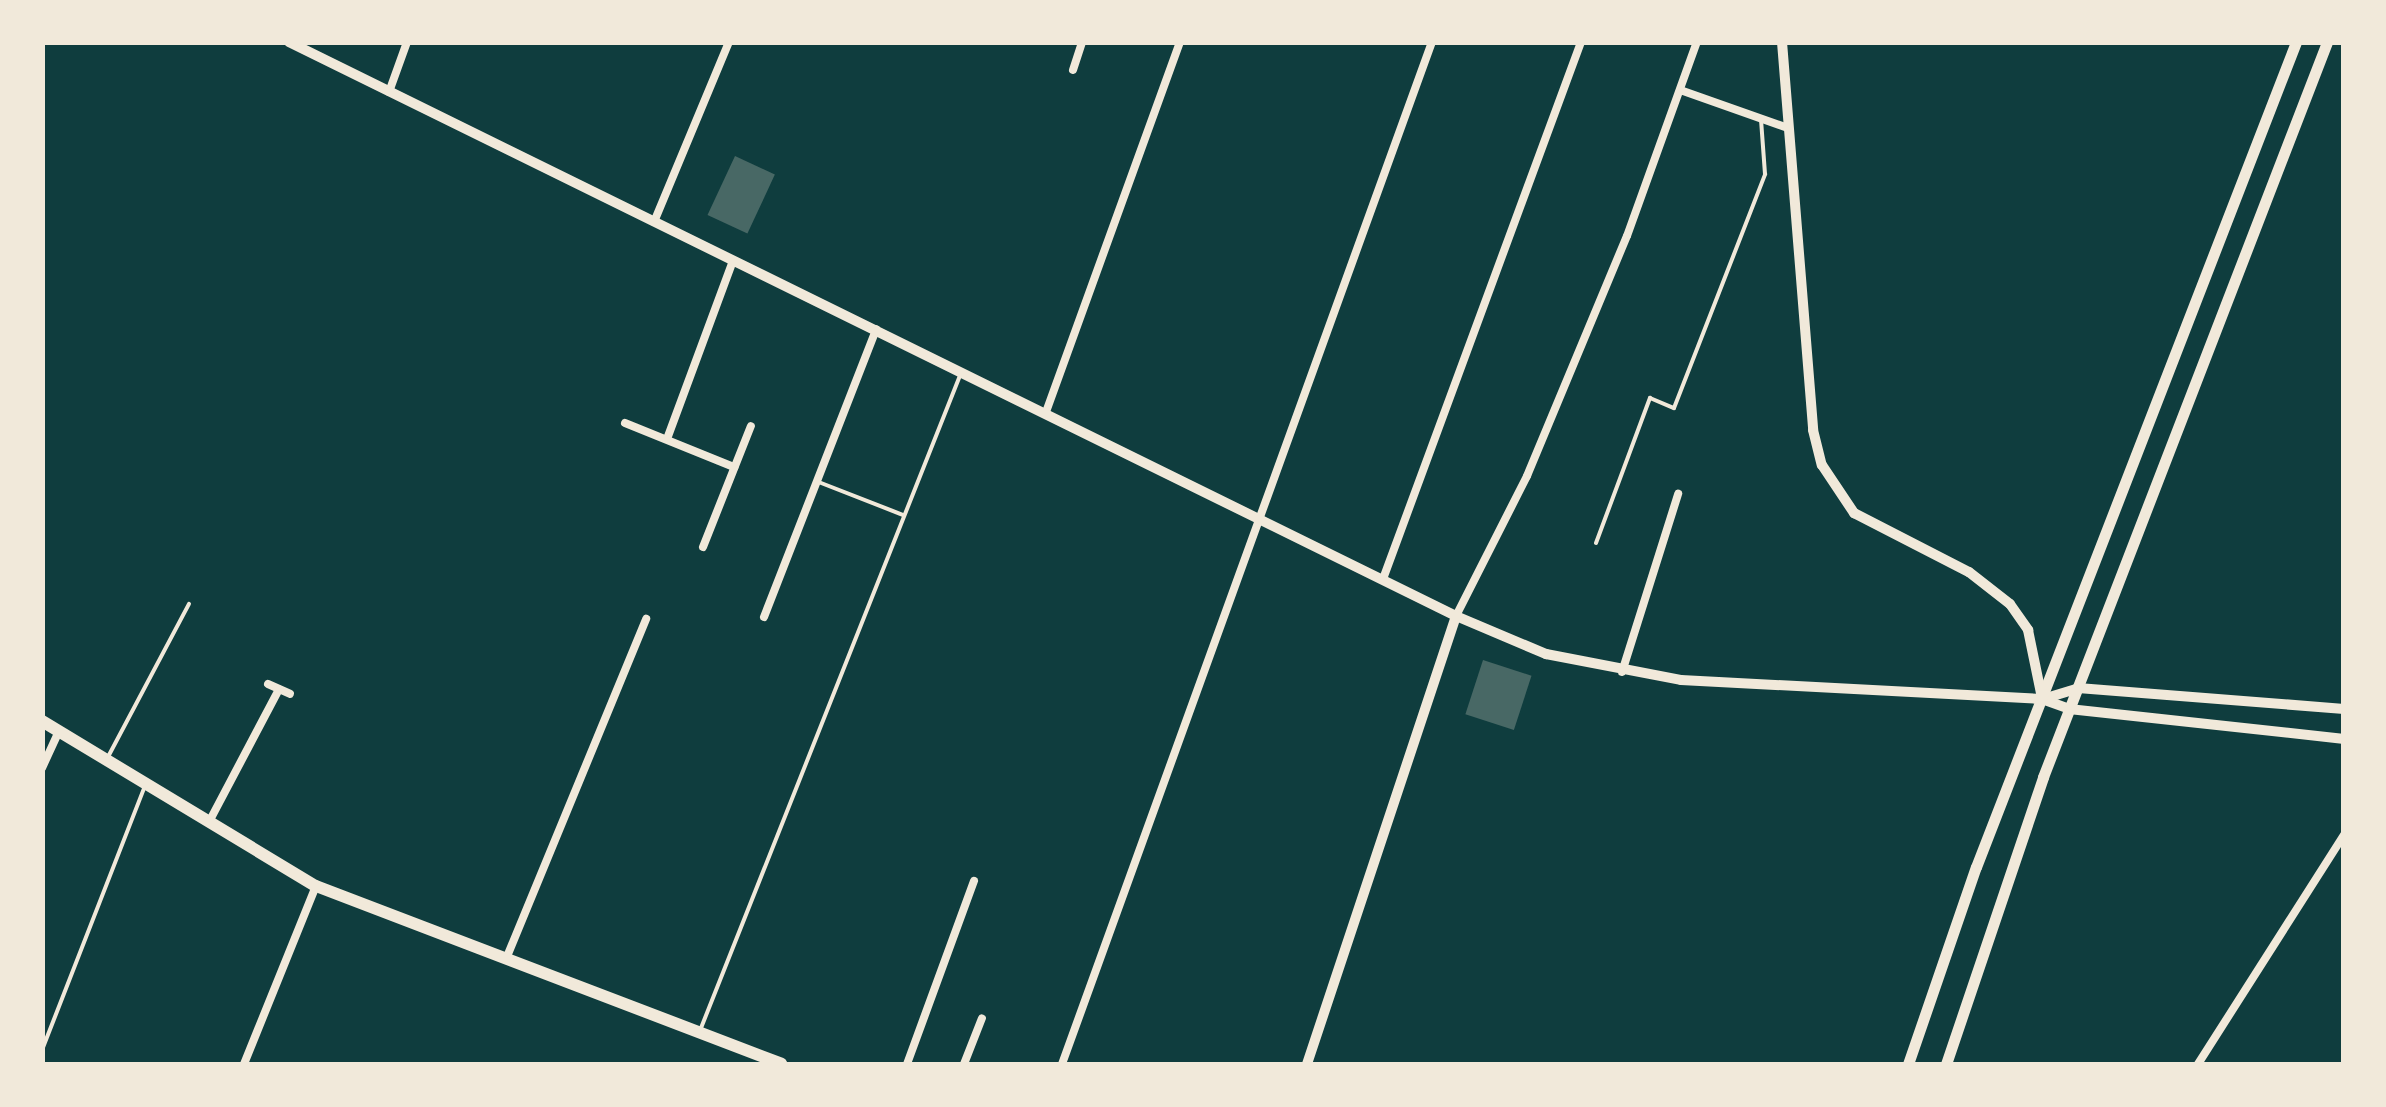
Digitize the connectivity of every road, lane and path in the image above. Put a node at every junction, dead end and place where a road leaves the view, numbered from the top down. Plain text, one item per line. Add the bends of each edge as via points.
1 (289, 42) edge
2 (407, 42) edge
3 (729, 42) edge
4 (1082, 42) edge
5 (1180, 42) edge
6 (1432, 42) edge
7 (1581, 42) edge
8 (1697, 42) edge
9 (1782, 42) edge
10 (2296, 42) edge
11 (2327, 42) edge
12 (1073, 70) dead end
13 (1682, 91) junction
14 (388, 92) junction
15 (1761, 119) junction
16 (1788, 128) junction
17 (654, 222) junction
18 (733, 261) junction
19 (876, 329) junction
20 (962, 370) junction
21 (1046, 412) junction
22 (625, 423) dead end
23 (751, 426) dead end
24 (667, 439) junction
25 (734, 468) junction
26 (816, 480) junction
27 (1678, 494) dead end
28 (903, 515) junction
29 (1258, 518) junction
30 (1596, 542) dead end
31 (703, 547) dead end
32 (1383, 580) junction
33 (188, 604) dead end
34 (1456, 616) junction
35 (764, 617) dead end
36 (646, 619) dead end
37 (1622, 672) junction
38 (268, 684) dead end
39 (279, 688) junction
40 (2078, 688) junction
41 (290, 694) dead end
42 (2042, 699) junction
43 (2069, 709) junction
44 (2344, 709) edge
45 (42, 721) edge
46 (59, 731) junction
47 (2344, 739) edge
48 (106, 760) junction
49 (42, 768) edge
50 (146, 783) junction
51 (209, 822) junction
52 (2344, 835) edge
53 (974, 881) dead end
54 (316, 886) junction
55 (506, 959) junction
56 (982, 1018) dead end
57 (699, 1033) junction
58 (42, 1050) edge
59 (244, 1064) edge
60 (781, 1064) edge
61 (907, 1064) edge
62 (964, 1064) edge
63 (1062, 1064) edge
64 (1307, 1064) edge
65 (1908, 1064) edge
66 (1946, 1064) edge
67 (2198, 1064) edge

1 - 14 street
2 - 14 street
3 - 17 street
4 - 12 street
5 - 21 street
6 - 29 street
7 - 32 street
8 - 13 street
9 - 16 street
10 - 42 main road
11 - 40 main road
13 - 15 street
13 - 34 street via 1528,476
14 - 17 street
15 - 16 street
15 - 30 lane via 1764,174 1674,408 1650,398
16 - 42 street via 1812,430 1822,465 1854,513 1969,572 2010,604 2033,645
17 - 18 street
18 - 19 street
18 - 24 street
19 - 20 street
19 - 26 street
20 - 21 street
20 - 28 lane
21 - 29 street
22 - 24 street
23 - 25 street
24 - 25 street
25 - 31 street
26 - 28 lane
26 - 35 street
27 - 37 street
28 - 57 lane
29 - 32 street
29 - 63 street
32 - 34 street
33 - 48 lane
34 - 37 street via 1546,654
34 - 64 street
36 - 55 street
37 - 42 street
38 - 39 street
39 - 41 street
39 - 51 street
40 - 42 street
40 - 43 main road
40 - 44 street
42 - 43 street
42 - 65 main road
43 - 47 street
43 - 66 main road
45 - 46 main road
46 - 48 main road
46 - 49 street
48 - 50 main road
50 - 51 main road
50 - 58 lane
51 - 54 main road
52 - 67 street
53 - 61 street
54 - 55 main road
54 - 59 street
55 - 57 main road
56 - 62 street
57 - 60 main road

